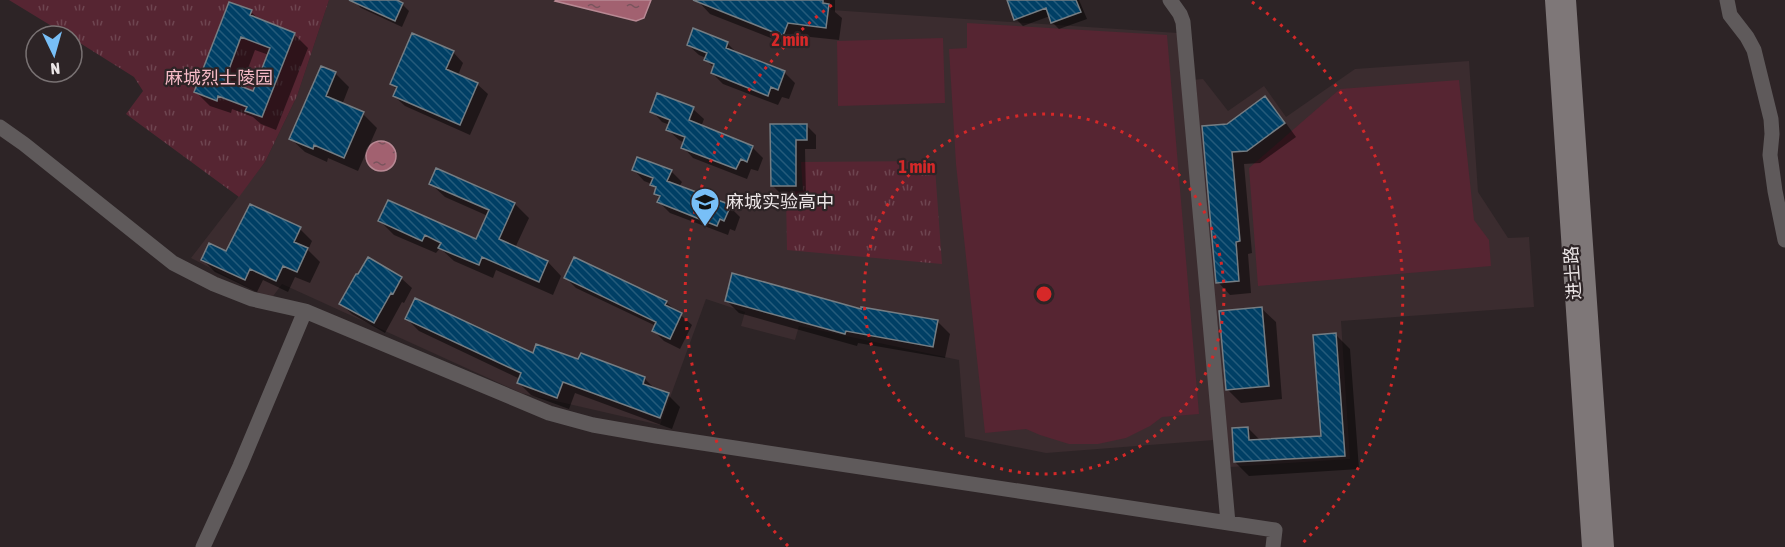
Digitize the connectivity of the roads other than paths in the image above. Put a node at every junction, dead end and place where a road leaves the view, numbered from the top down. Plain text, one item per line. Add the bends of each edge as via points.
1 (1170, 0) edge
2 (1554, 0) edge
3 (1567, 0) edge
4 (1727, 0) edge
5 (0, 127) edge
6 (1785, 240) edge
7 (306, 311) junction
8 (1228, 523) junction
9 (203, 547) edge
10 (1273, 547) edge
11 (1591, 547) edge
12 (1605, 547) edge

1 - 8 street via 1183,22
2 - 11 main road, 进士路
3 - 12 main road, 进士路
4 - 6 street via 1731,15 1754,50 1771,119 1770,155
5 - 7 street via 173,263 252,298
7 - 8 street via 549,413 593,425
7 - 9 street
8 - 10 street via 1275,530

